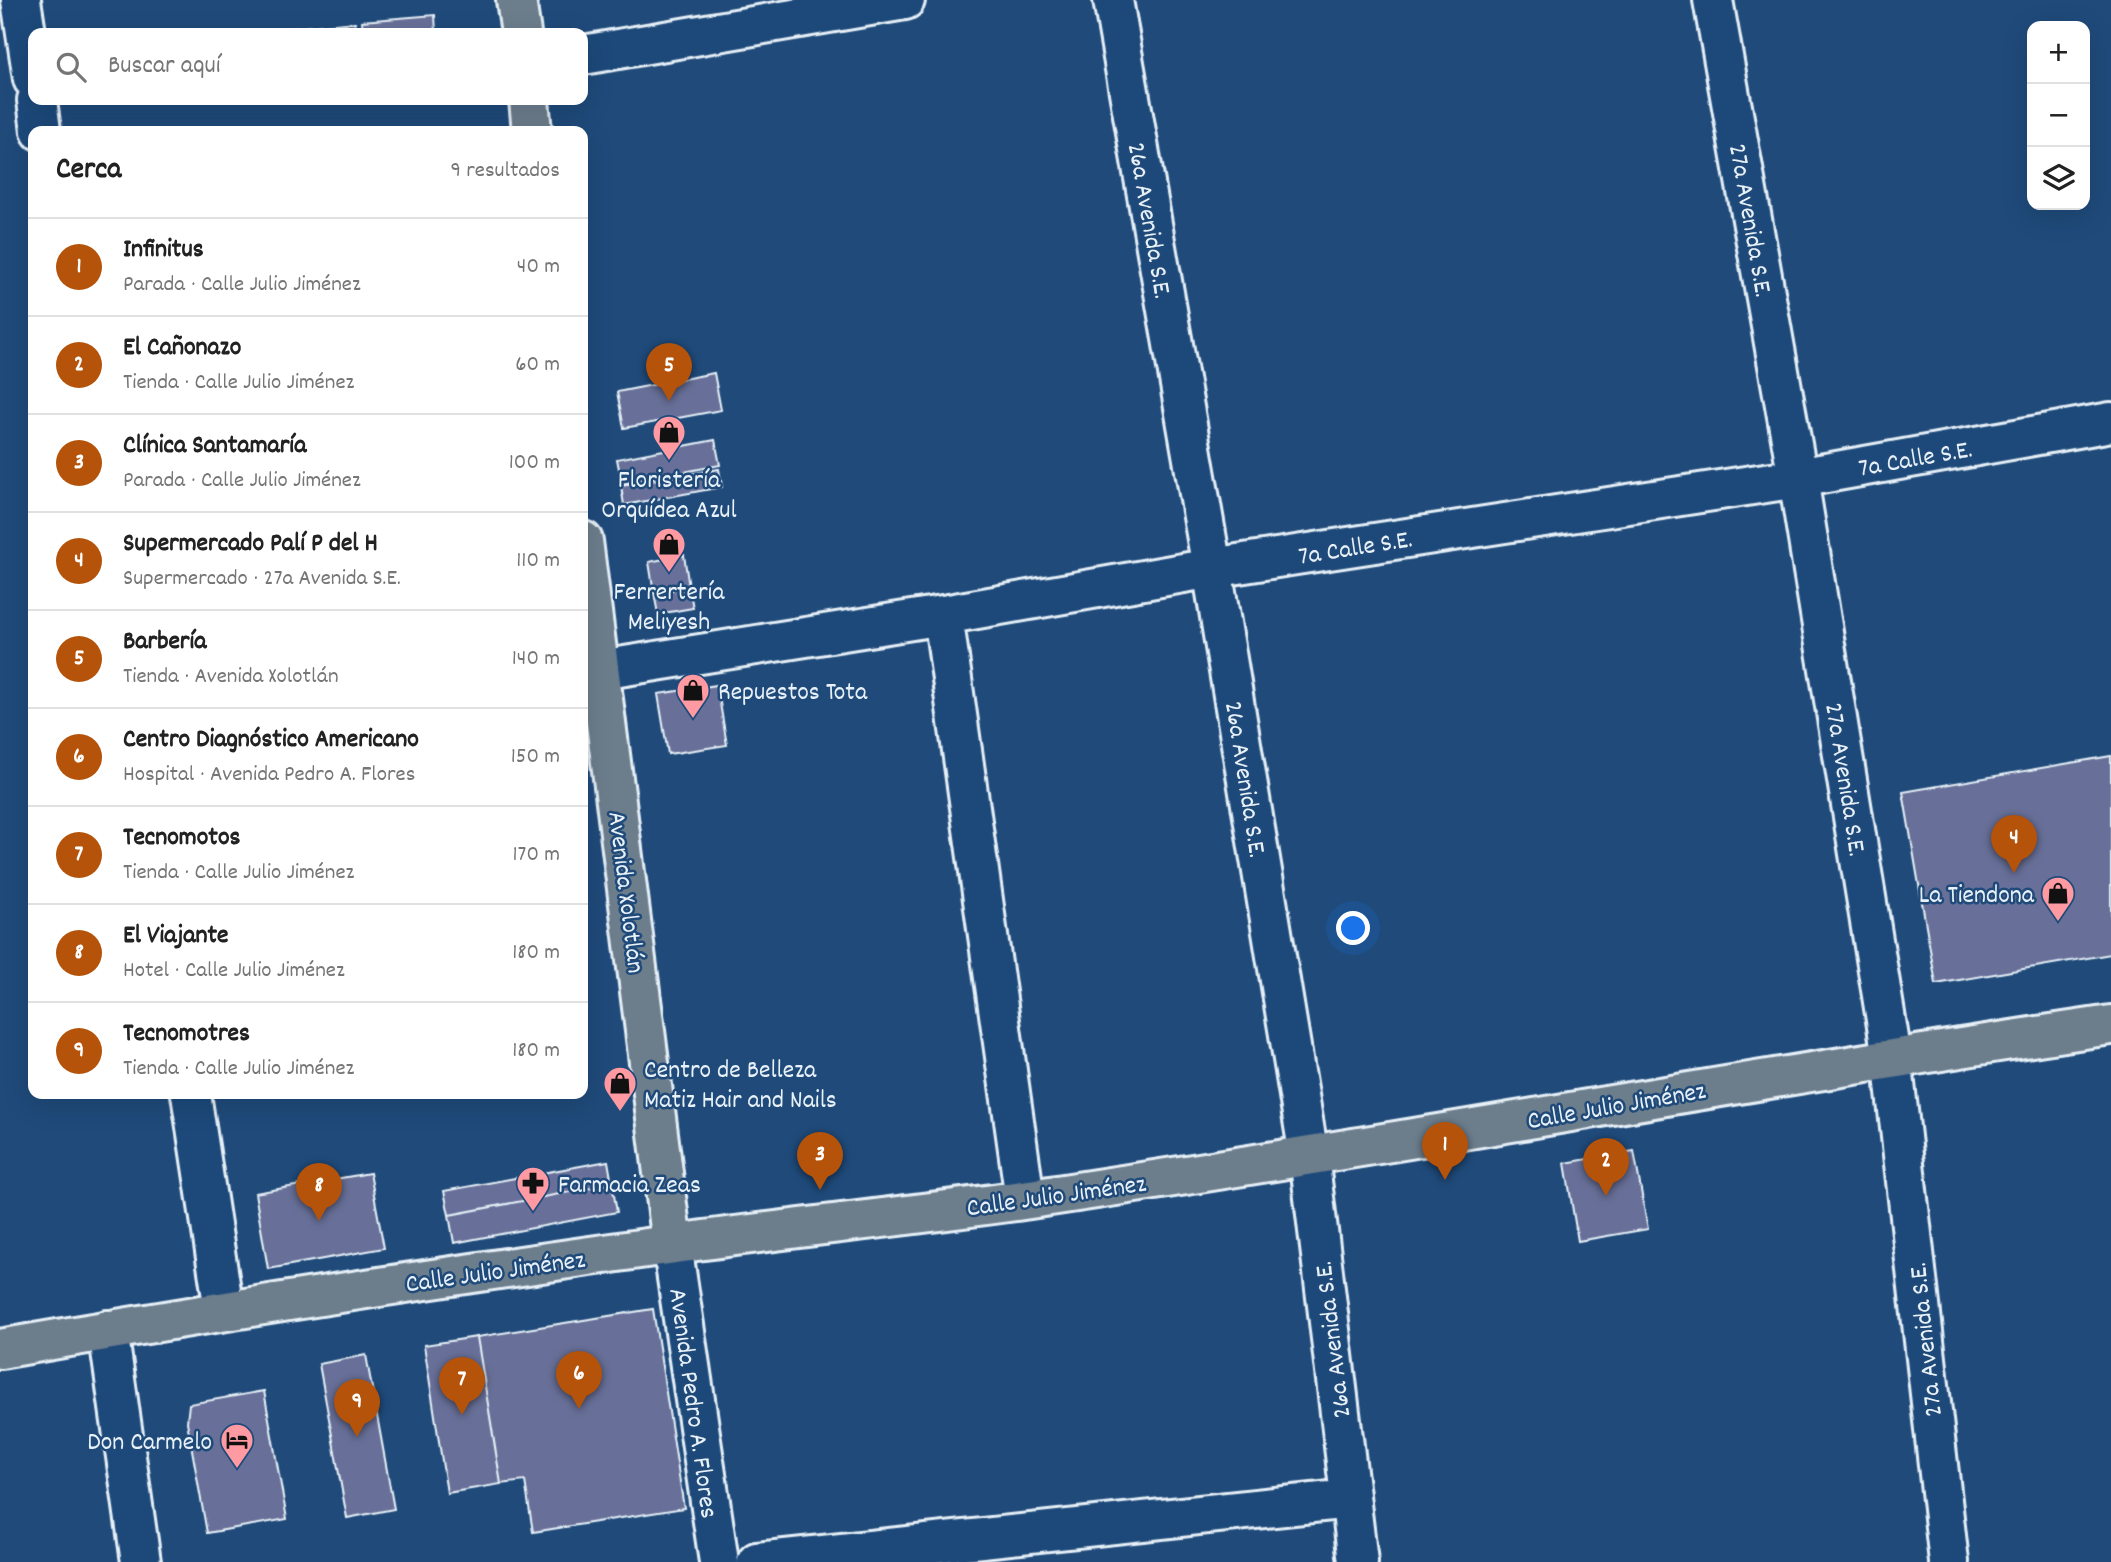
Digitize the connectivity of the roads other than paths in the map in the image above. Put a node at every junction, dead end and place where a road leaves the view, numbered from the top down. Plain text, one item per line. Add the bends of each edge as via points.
1 (21, 0) edge
2 (516, 0) edge
3 (905, 0) edge
4 (1113, 0) edge
5 (1713, 0) edge
6 (519, 28) edge
7 (28, 46) edge
8 (588, 54) edge
9 (38, 105) edge
10 (529, 105) edge
11 (40, 126) edge
12 (532, 126) edge
13 (2111, 422) edge
14 (1798, 478) junction
15 (1212, 568) junction
16 (588, 579) edge
17 (943, 615) junction
18 (600, 670) junction
19 (2111, 1025) edge
20 (1892, 1057) junction
21 (192, 1099) edge
22 (1309, 1156) junction
23 (1026, 1199) junction
24 (672, 1244) junction
25 (224, 1310) junction
26 (108, 1330) junction
27 (0, 1349) edge
28 (1350, 1499) junction
29 (141, 1562) edge
30 (719, 1562) edge
31 (757, 1562) edge
32 (1358, 1562) edge
33 (1949, 1562) edge

1 - 7 street
2 - 6 main road
3 - 8 street
4 - 15 street, 26a Avenida S.E.
5 - 14 street, 27a Avenida S.E.
9 - 11 street
10 - 12 main road
13 - 14 street, 7a Calle S.E.
14 - 15 street, 7a Calle S.E.
14 - 20 street, 27a Avenida S.E.
15 - 17 street, 7a Calle S.E.
15 - 22 street, 26a Avenida S.E.
16 - 18 main road, Avenida Xolotlán
17 - 18 street, 7a Calle S.E.
17 - 23 street
18 - 24 main road, Avenida Xolotlán
19 - 20 main road, Calle Julio Jiménez
20 - 22 main road, Calle Julio Jiménez
20 - 33 street, 27a Avenida S.E.
21 - 25 street
22 - 23 main road, Calle Julio Jiménez
22 - 28 street, 26a Avenida S.E.
23 - 24 main road, Calle Julio Jiménez
24 - 25 main road, Calle Julio Jiménez
24 - 30 street, Avenida Pedro A. Flores
25 - 26 main road, Calle Julio Jiménez
26 - 27 main road, Calle Julio Jiménez
26 - 29 street
28 - 31 street
28 - 32 street, 26a Avenida S.E.

